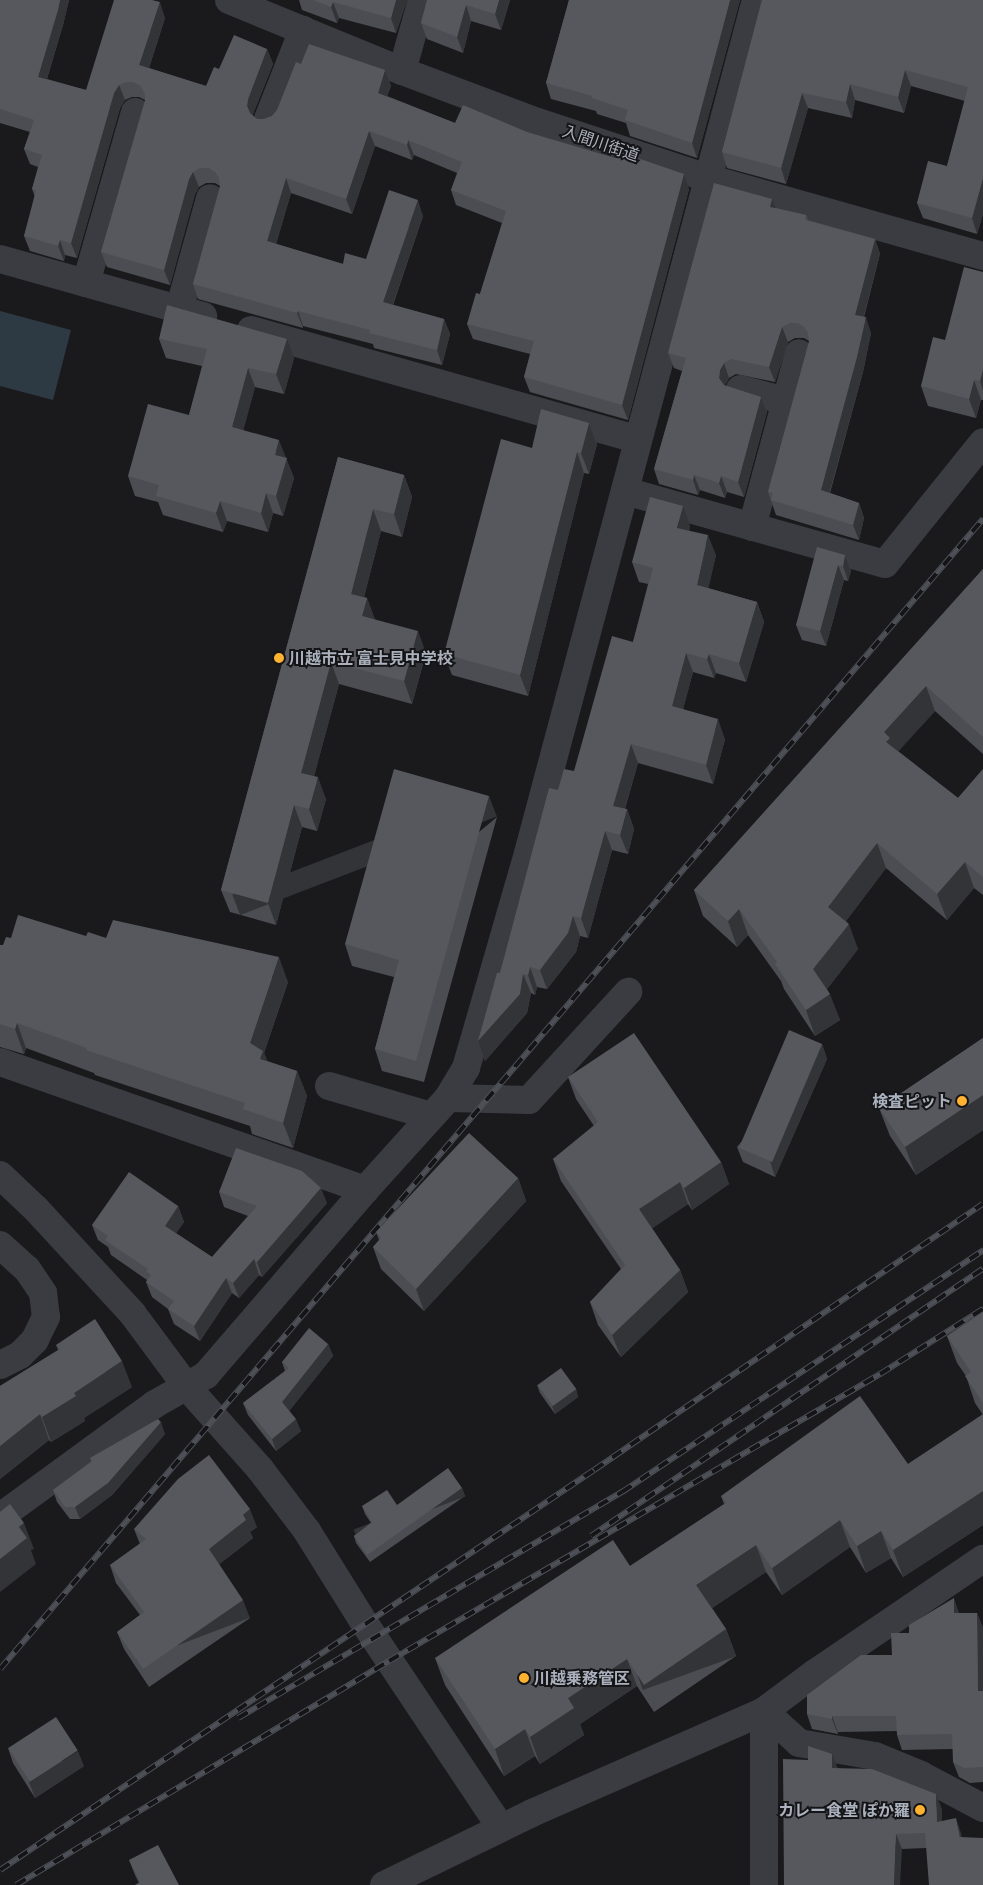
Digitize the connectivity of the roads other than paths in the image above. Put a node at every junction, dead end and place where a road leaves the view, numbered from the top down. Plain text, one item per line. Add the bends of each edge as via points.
1 (230, 0) edge
2 (422, 0) edge
3 (756, 0) edge
4 (278, 9) edge
5 (303, 30) junction
6 (402, 70) junction
7 (135, 112) dead end
8 (268, 119) edge
9 (707, 178) junction
10 (210, 198) dead end
11 (983, 256) edge
12 (0, 259) edge
13 (86, 283) junction
14 (179, 310) junction
15 (799, 353) dead end
16 (740, 389) edge
17 (786, 401) junction
18 (637, 439) junction
19 (983, 442) edge
20 (625, 491) junction
21 (752, 527) junction
22 (628, 992) dead end
23 (0, 1062) edge
24 (328, 1086) dead end
25 (440, 1107) junction
26 (0, 1175) edge
27 (365, 1190) junction
28 (0, 1245) edge
29 (0, 1365) edge
30 (187, 1387) junction
31 (0, 1517) edge
32 (983, 1559) edge
33 (764, 1711) junction
34 (983, 1808) edge
35 (501, 1828) junction
36 (384, 1885) edge
37 (764, 1885) edge

1 - 4 street, 入間川街道
2 - 6 street
3 - 9 street
4 - 5 street, 入間川街道
5 - 6 street, 入間川街道
5 - 8 street
6 - 9 street, 入間川街道 via 538,122
7 - 13 street
9 - 11 street, 入間川街道
9 - 18 street
10 - 14 street
12 - 13 street
13 - 14 street
14 - 18 street
15 - 17 street
16 - 17 street
17 - 21 street
18 - 20 street
19 - 21 street via 885,564
20 - 21 street
20 - 25 street via 531,843 469,1059
22 - 25 street via 529,1100
23 - 27 street
24 - 25 street
25 - 27 street
26 - 30 street via 36,1209 132,1313
27 - 30 street via 206,1375
28 - 29 street via 27,1269 42,1293 46,1317 35,1340 20,1355
30 - 31 street via 155,1404
30 - 35 street via 260,1469 307,1531
32 - 33 street
33 - 34 street via 799,1743 875,1756 921,1775
33 - 35 street
33 - 37 street
35 - 36 street

